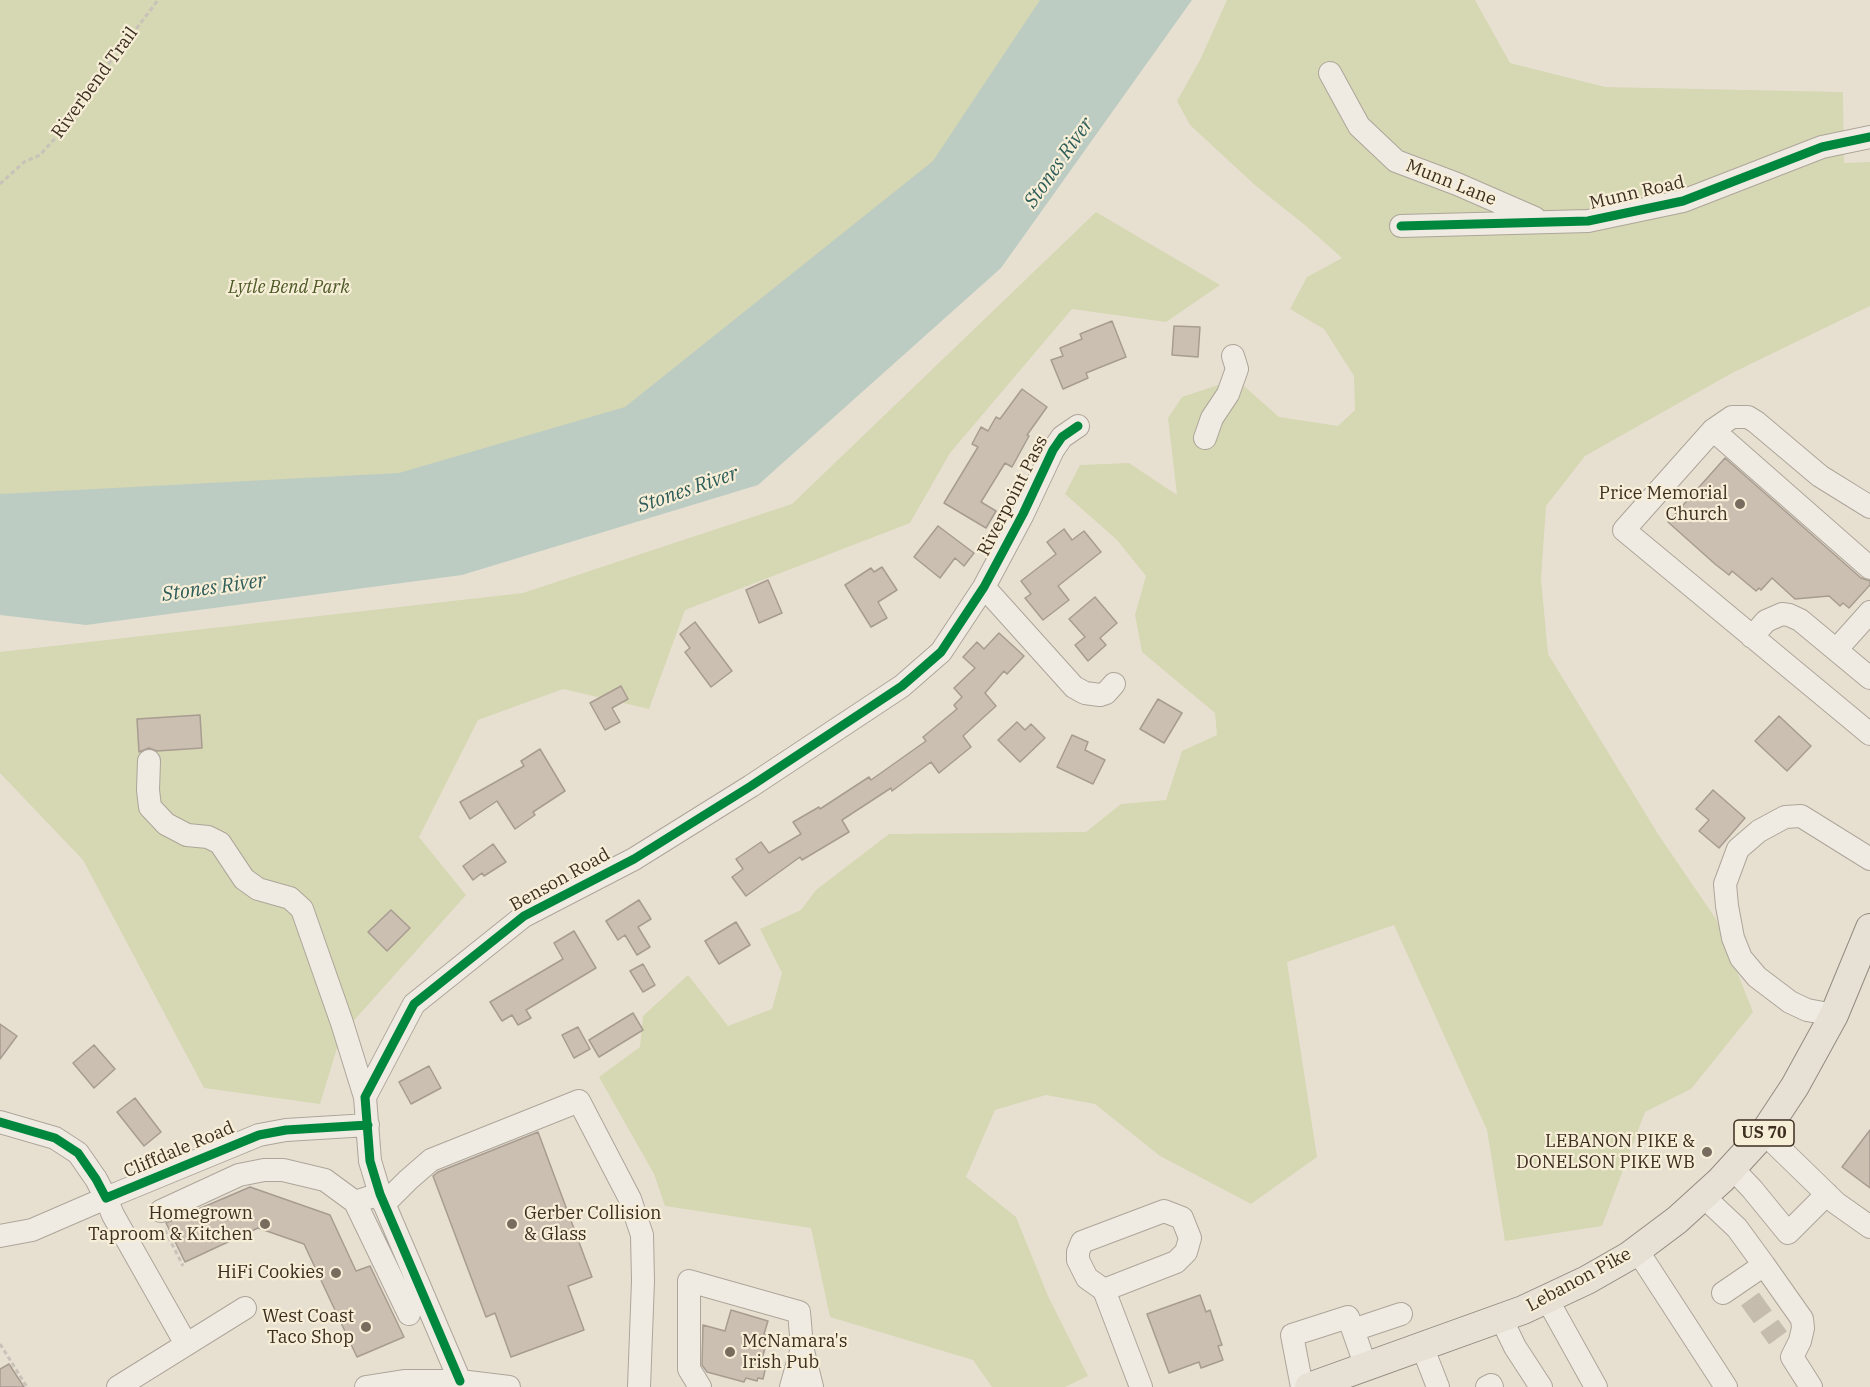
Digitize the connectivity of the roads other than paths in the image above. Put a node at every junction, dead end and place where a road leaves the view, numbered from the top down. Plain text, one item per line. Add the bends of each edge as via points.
1 (1330, 73) dead end
2 (1870, 137) edge
3 (1542, 221) junction
4 (1401, 226) dead end
5 (1233, 356) dead end
6 (1078, 426) dead end
7 (1713, 430) junction
8 (1204, 438) dead end
9 (1870, 507) edge
10 (1870, 568) edge
11 (984, 586) junction
12 (1870, 612) edge
13 (1752, 637) junction
14 (1836, 650) junction
15 (1870, 678) edge
16 (1114, 684) dead end
17 (1870, 734) edge
18 (149, 761) dead end
19 (1870, 859) edge
20 (1870, 928) edge
21 (1834, 1015) junction
22 (365, 1097) junction
23 (0, 1122) edge
24 (368, 1125) junction
25 (272, 1133) junction
26 (1764, 1133) junction
27 (1732, 1168) junction
28 (283, 1170) junction
29 (1827, 1194) junction
30 (1703, 1197) junction
31 (106, 1198) junction
32 (382, 1199) junction
33 (355, 1202) junction
34 (161, 1211) dead end
35 (1870, 1227) edge
36 (0, 1236) edge
37 (1637, 1250) junction
38 (1764, 1265) junction
39 (1104, 1290) junction
40 (1737, 1292) dead end
41 (1547, 1299) junction
42 (245, 1308) dead end
43 (409, 1314) dead end
44 (1401, 1314) dead end
45 (1501, 1318) junction
46 (1353, 1330) junction
47 (1778, 1338) tunnel mouth
48 (186, 1344) junction
49 (1422, 1346) junction
50 (802, 1347) junction
51 (1792, 1357) junction
52 (1366, 1367) junction
53 (459, 1381) junction
54 (118, 1387) edge
55 (366, 1387) edge
56 (509, 1387) edge
57 (639, 1387) edge
58 (700, 1387) edge
59 (791, 1387) edge
60 (812, 1387) edge
61 (1141, 1387) edge
62 (1302, 1387) edge
63 (1309, 1387) edge
64 (1438, 1387) edge
65 (1487, 1387) edge
66 (1492, 1387) edge
67 (1541, 1387) edge
68 (1596, 1387) edge
69 (1726, 1387) edge
70 (1810, 1387) edge

1 - 3 street, Munn Lane via 1359,126 1396,161
2 - 3 street, Munn Road via 1822,147 1683,201 1588,221
3 - 4 street, Munn Road
5 - 8 street via 1237,369
6 - 11 street, Riverpoint Pass via 1062,437 1053,450
7 - 9 street via 1732,417 1748,417 1820,476
7 - 10 street
7 - 13 street via 1624,530
11 - 16 street via 1074,687 1100,695
11 - 22 street, Benson Road via 942,652 902,686 634,859 524,916 414,1004
12 - 14 street
13 - 14 street via 1766,621 1789,615
13 - 17 street
14 - 15 street
18 - 22 street via 150,807 166,824 187,835 208,837 220,843 244,879 258,889 290,898 302,909
19 - 21 street via 1802,816 1785,817 1738,849 1725,884 1733,938 1741,958 1757,977 1791,1002 1807,1010
20 - 21 main road, Lebanon Pike / US 70
21 - 26 main road, Lebanon Pike / US 70
22 - 24 street
23 - 31 street via 54,1138 78,1154
24 - 25 street, Cliffdale Road
24 - 32 street via 370,1161
25 - 28 street
25 - 31 street, Cliffdale Road
26 - 27 main road, Lebanon Pike / US 70
26 - 29 street
27 - 29 street via 1788,1233
27 - 30 main road, Lebanon Pike / US 70
28 - 33 street via 325,1180
28 - 34 street via 239,1176
29 - 35 street
30 - 37 main road, Lebanon Pike / US 70
30 - 38 street via 1737,1228
31 - 36 street, Cliffdale Road via 32,1230
31 - 48 street
32 - 33 street
32 - 53 street
32 - 57 street via 431,1160 579,1101 630,1199 642,1235
33 - 43 street
37 - 41 main road, Lebanon Pike / US 70
37 - 69 street
38 - 40 street
38 - 51 street via 1802,1319 1800,1341
39 - 39 street via 1081,1269 1078,1252 1082,1242 1164,1211 1182,1218 1190,1238 1186,1252 1176,1262
39 - 61 street
41 - 45 main road, Lebanon Pike / US 70
41 - 68 street
42 - 48 street
44 - 46 street
45 - 49 main road, Lebanon Pike / US 70
45 - 67 street
46 - 52 street
46 - 62 street via 1348,1317 1292,1335
47 - 51 street
48 - 54 street
49 - 52 main road, Lebanon Pike / US 70
49 - 64 street
50 - 58 street via 799,1312 689,1281 689,1369
50 - 59 street
50 - 60 street
51 - 70 street
52 - 63 main road, Lebanon Pike / US 70
53 - 55 street via 404,1381
53 - 56 street
65 - 66 street

